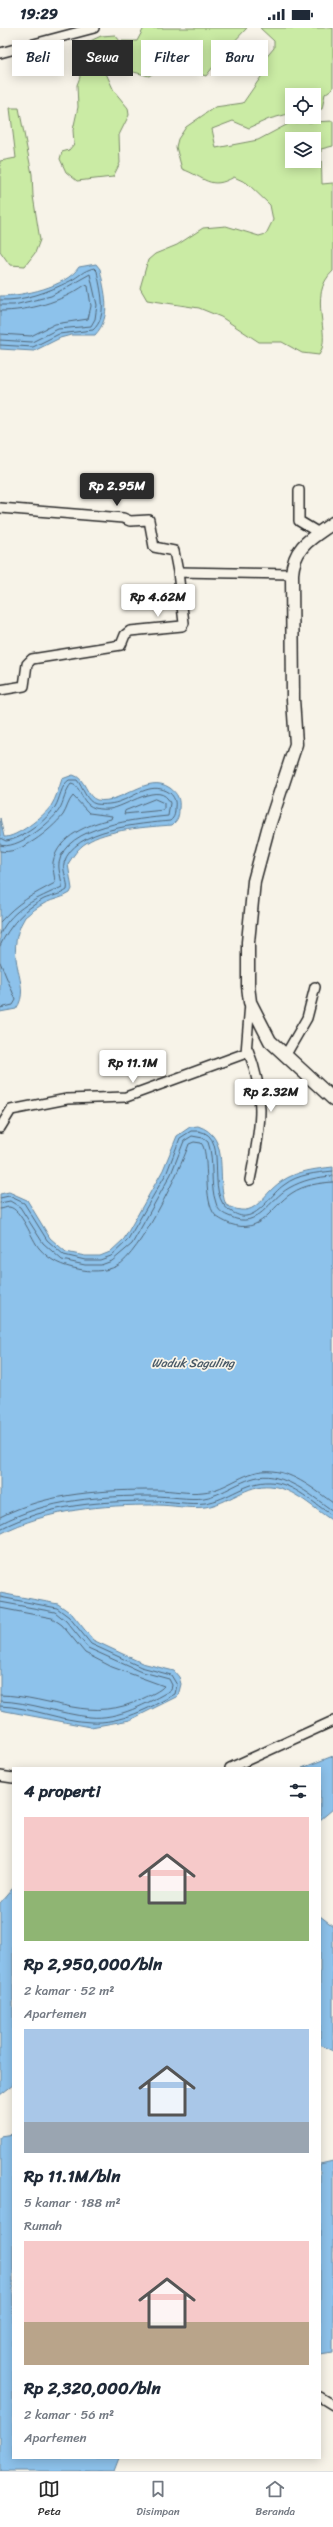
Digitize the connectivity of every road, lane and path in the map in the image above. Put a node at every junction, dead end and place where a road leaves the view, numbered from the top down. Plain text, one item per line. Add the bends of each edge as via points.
1 (94, 28) edge
2 (0, 53) edge
3 (299, 490) dead end
4 (0, 508) edge
5 (333, 523) edge
6 (320, 533) junction
7 (178, 572) junction
8 (292, 574) junction
9 (0, 690) edge
10 (315, 987) dead end
11 (250, 1002) junction
12 (248, 1050) junction
13 (286, 1056) junction
14 (333, 1099) edge
15 (0, 1128) edge
16 (250, 1180) dead end
17 (333, 1721) edge
18 (232, 1767) edge
19 (0, 1776) edge
20 (12, 1778) edge
21 (321, 2398) edge
22 (333, 2406) edge

1 - 2 street
3 - 6 street via 299,521
4 - 7 street via 123,518 129,521 148,520 154,547 174,551
5 - 6 main road
6 - 8 main road via 297,552
7 - 8 street
7 - 9 street via 184,623 182,626 130,631 125,635 121,646 30,660 27,664 26,685
8 - 11 main road via 296,744 294,757 268,829 254,882 248,942
10 - 13 street via 307,1018
11 - 12 street
11 - 13 main road via 270,1041
12 - 15 street via 126,1097 67,1099 11,1110
12 - 16 street via 258,1074 261,1103
13 - 14 main road
17 - 18 street
19 - 20 street
21 - 22 street

